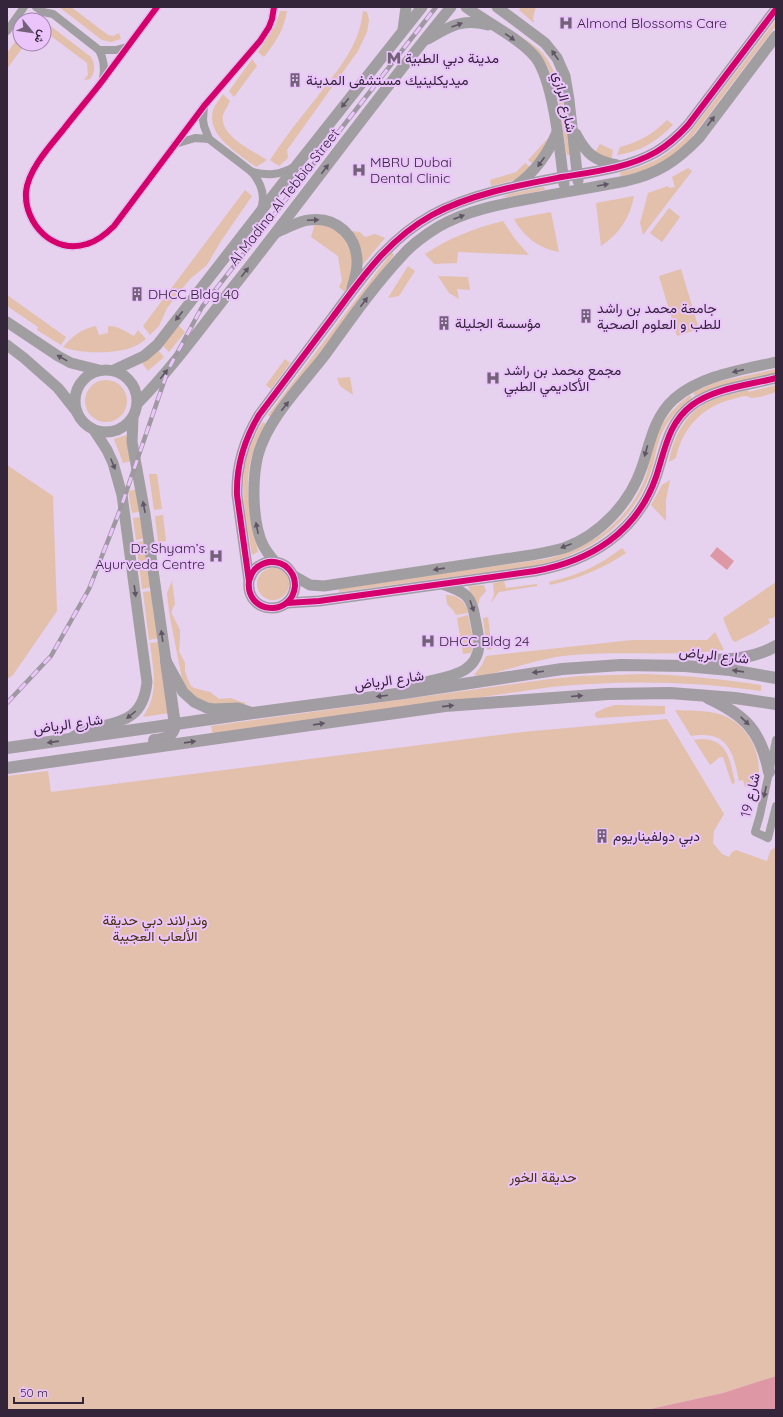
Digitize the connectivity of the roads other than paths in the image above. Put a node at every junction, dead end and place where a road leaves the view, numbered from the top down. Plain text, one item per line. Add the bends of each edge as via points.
1 (24, 7) edge
2 (36, 7) edge
3 (157, 7) edge
4 (274, 7) edge
5 (406, 7) edge
6 (422, 7) edge
7 (451, 7) edge
8 (466, 7) edge
9 (501, 9) edge
10 (776, 9) edge
11 (51, 11) edge
12 (494, 26) junction
13 (7, 31) edge
14 (402, 31) junction
15 (776, 36) edge
16 (422, 42) junction
17 (127, 47) junction
18 (99, 50) junction
19 (102, 80) junction
20 (204, 106) junction
21 (572, 125) junction
22 (557, 132) junction
23 (209, 139) junction
24 (174, 145) junction
25 (620, 165) junction
26 (296, 166) junction
27 (252, 172) junction
28 (578, 175) junction
29 (563, 177) junction
30 (516, 185) junction
31 (579, 190) junction
32 (565, 192) junction
33 (259, 214) junction
34 (420, 223) junction
35 (277, 232) junction
36 (405, 252) junction
37 (351, 293) junction
38 (7, 322) edge
39 (7, 345) edge
40 (776, 362) edge
41 (99, 370) junction
42 (114, 370) junction
43 (776, 378) edge
44 (138, 403) junction
45 (78, 415) junction
46 (133, 418) junction
47 (94, 430) junction
48 (275, 562) junction
49 (294, 576) junction
50 (249, 581) junction
51 (442, 585) junction
52 (287, 603) junction
53 (776, 646) edge
54 (166, 661) junction
55 (685, 666) junction
56 (776, 678) edge
57 (404, 693) junction
58 (699, 695) junction
59 (775, 703) edge
60 (253, 713) junction
61 (175, 725) junction
62 (69, 739) junction
63 (776, 740) edge
64 (7, 748) edge
65 (85, 757) junction
66 (7, 768) edge
67 (769, 772) junction
68 (776, 806) edge

1 - 13 street
2 - 11 street via 43,12
3 - 17 street
4 - 20 street via 270,23 260,41
5 - 14 street
6 - 14 street, Al Madina Al Tebbia Street
7 - 16 street, Al Madina Al Tebbia Street
8 - 12 street, شارع الرازي
21 -> 9 street, شارع الرازي via 565,76 557,58 545,43
10 - 25 street via 688,126 657,152
11 - 18 street
16 -> 12 street via 458,23 472,22
12 -> 22 street, شارع الرازي via 536,58 548,86
14 -> 26 street, Al Madina Al Tebbia Street
31 -> 15 street via 641,178 679,157 699,138
35 -> 16 street, Al Madina Al Tebbia Street
17 - 18 street
17 - 19 street
18 - 19 street via 104,66
19 - 24 street via 45,153 29,180 26,201 32,221 38,230 65,246 86,244 104,236
20 - 23 street via 202,120
20 - 24 street
21 - 25 street via 591,156 603,162
21 - 28 street, شارع الرازي
22 - 29 street, شارع الرازي
22 -> 30 street via 536,168
23 - 24 street via 195,138
23 - 27 street
25 - 28 street
26 - 27 street via 280,174
26 - 33 street, Al Madina Al Tebbia Street
27 - 33 street via 262,188 262,206
28 - 29 street
28 - 31 street, شارع الرازي
29 - 30 street
29 - 32 street, شارع الرازي
30 - 34 street via 461,202
31 - 32 street
36 -> 32 street via 438,227 468,213
33 -> 42 street, Al Madina Al Tebbia Street via 157,345 144,356
34 - 36 street via 403,241
34 - 37 street via 383,252
35 -> 37 street via 316,219 342,228 356,250 357,265
44 -> 35 street, Al Madina Al Tebbia Street via 174,362
48 -> 36 street via 260,540 255,514 256,469 263,442 281,411
37 - 50 street via 259,415 243,449 238,469 237,495
41 -> 38 street via 65,360
39 - 45 street via 58,388
40 -> 49 street via 717,376 690,388 673,400 654,427 642,467 625,500 599,528 564,548 531,556 324,586 310,585
41 - 42 street
41 - 45 street via 90,374 78,388 75,401
42 - 44 street via 129,378 137,394
43 - 51 street via 707,396 693,404 675,422 656,476 643,503 622,530 594,552 549,569
44 - 46 street
45 - 47 street
46 - 47 street via 127,425 111,432
54 -> 46 street via 146,514 132,442
47 -> 62 street via 113,463 122,495 147,689 142,703 133,714 120,722 85,731
48 - 49 street via 286,567
48 - 50 street via 266,562 258,566
49 - 52 street via 295,591
50 - 52 street via 251,595 262,607 275,608
51 - 52 street
51 -> 57 street via 458,590 471,600 479,643 477,654 468,667 458,674 423,683
53 - 55 main road via 747,658 697,660
54 - 60 street via 184,692 194,702 207,708 238,708
54 - 61 main road
56 -> 55 main road, شارع الرياض
55 -> 57 main road, شارع الرياض via 621,665 562,669
57 -> 60 main road, شارع الرياض
58 - 59 main road
65 -> 58 main road via 446,706 608,694
58 -> 67 main road via 729,709 748,723 760,742
60 - 61 main road, شارع الرياض
61 - 62 main road, شارع الرياض
61 - 65 main road via 170,735 164,739 122,746
62 -> 64 main road, شارع الرياض
63 - 67 street, شارع 19
65 - 66 main road
67 -> 68 street, شارع 19 via 755,832 768,838

